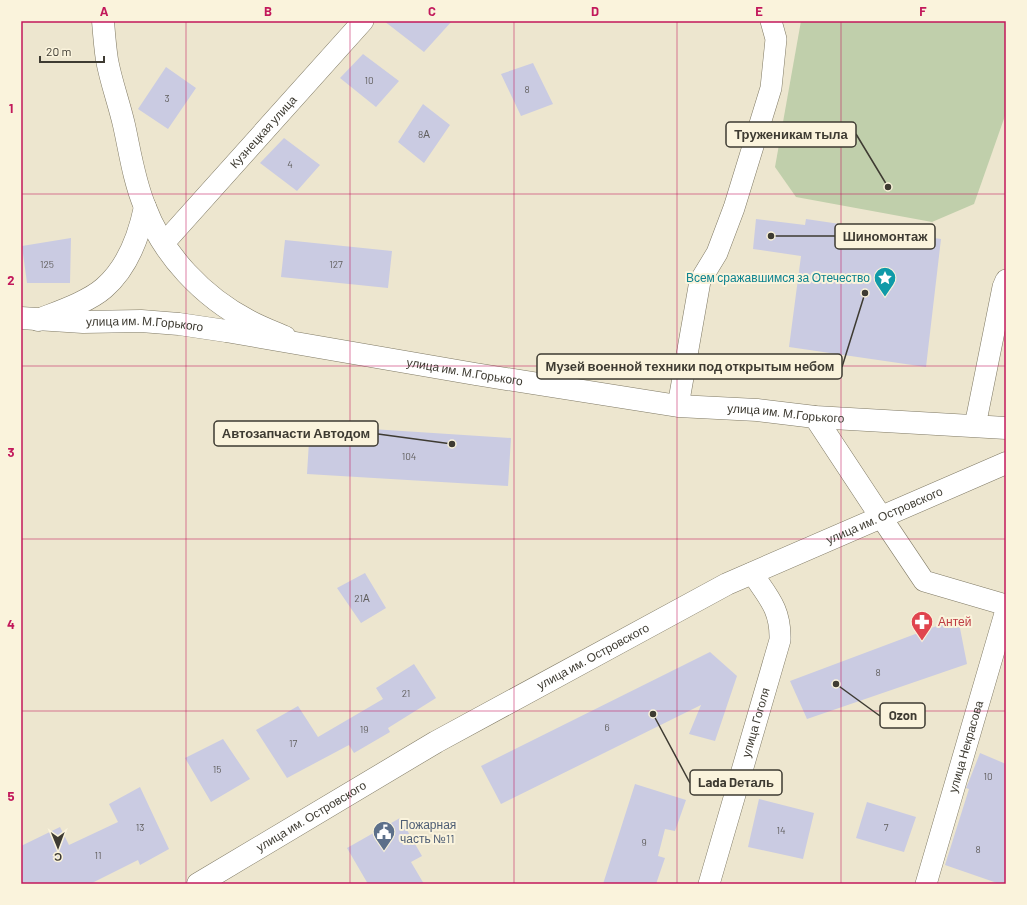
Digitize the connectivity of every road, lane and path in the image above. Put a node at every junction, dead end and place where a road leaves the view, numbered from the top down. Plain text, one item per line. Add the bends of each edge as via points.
1 (103, 21) edge
2 (363, 21) edge
3 (771, 21) edge
4 (145, 207) junction
5 (164, 243) junction
6 (1006, 280) edge
7 (29, 319) edge
8 (299, 343) junction
9 (678, 406) junction
10 (816, 417) junction
11 (975, 426) junction
12 (1006, 428) edge
13 (1006, 463) edge
14 (881, 517) junction
15 (752, 573) junction
16 (1006, 605) edge
17 (1006, 610) edge
18 (198, 884) edge
19 (709, 884) edge
20 (926, 884) edge

1 - 4 street via 107,60
2 - 5 street, Кузнецкая улица
3 - 9 street via 776,39 771,88 734,208 716,253 700,281
4 - 5 street
4 - 7 street via 141,227 131,251 117,275 104,289 78,304
5 - 8 street via 204,291 229,310 249,322
6 - 11 street
7 - 8 street, улица им. М.Горького via 179,324
8 - 9 street, улица им. М.Горького
9 - 10 street, улица им. М.Горького via 757,410
10 - 11 street, улица им. М.Горького
10 - 14 street
11 - 12 street, улица им. М.Горького
13 - 14 street, улица им. Островского
14 - 15 street, улица им. Островского
14 - 16 street via 924,581
15 - 18 street, улица им. Островского via 713,591 436,742
15 - 19 street, улица Гоголя via 775,606 780,640
17 - 20 street, улица Некрасова

